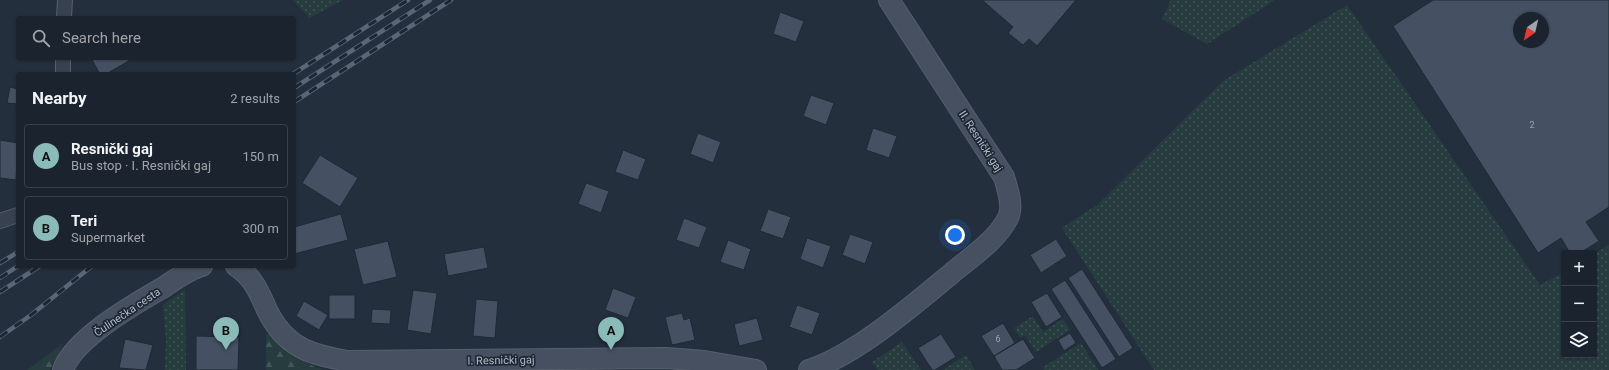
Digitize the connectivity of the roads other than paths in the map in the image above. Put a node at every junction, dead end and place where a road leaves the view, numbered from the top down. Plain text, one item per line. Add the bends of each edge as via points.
1 (65, 0) edge
2 (889, 0) edge
3 (64, 16) edge
4 (62, 60) edge
5 (62, 72) edge
6 (16, 217) edge
7 (0, 221) edge
8 (197, 268) edge
9 (239, 268) edge
10 (872, 335) junction
11 (745, 369) edge
12 (63, 370) edge
13 (809, 370) edge
14 (841, 370) edge

1 - 3 street
2 - 10 street, II. Resnički gaj via 1004,177 1010,206 1009,216 991,241
4 - 5 street
6 - 7 street
8 - 12 street, Čulinečka cesta via 124,310 75,350
9 - 11 street, I. Resnički gaj via 254,282 275,324 283,334 304,350 322,357 348,361 666,358 704,360
10 - 13 street, II. Resnički gaj
10 - 14 street, II. Resnički gaj

